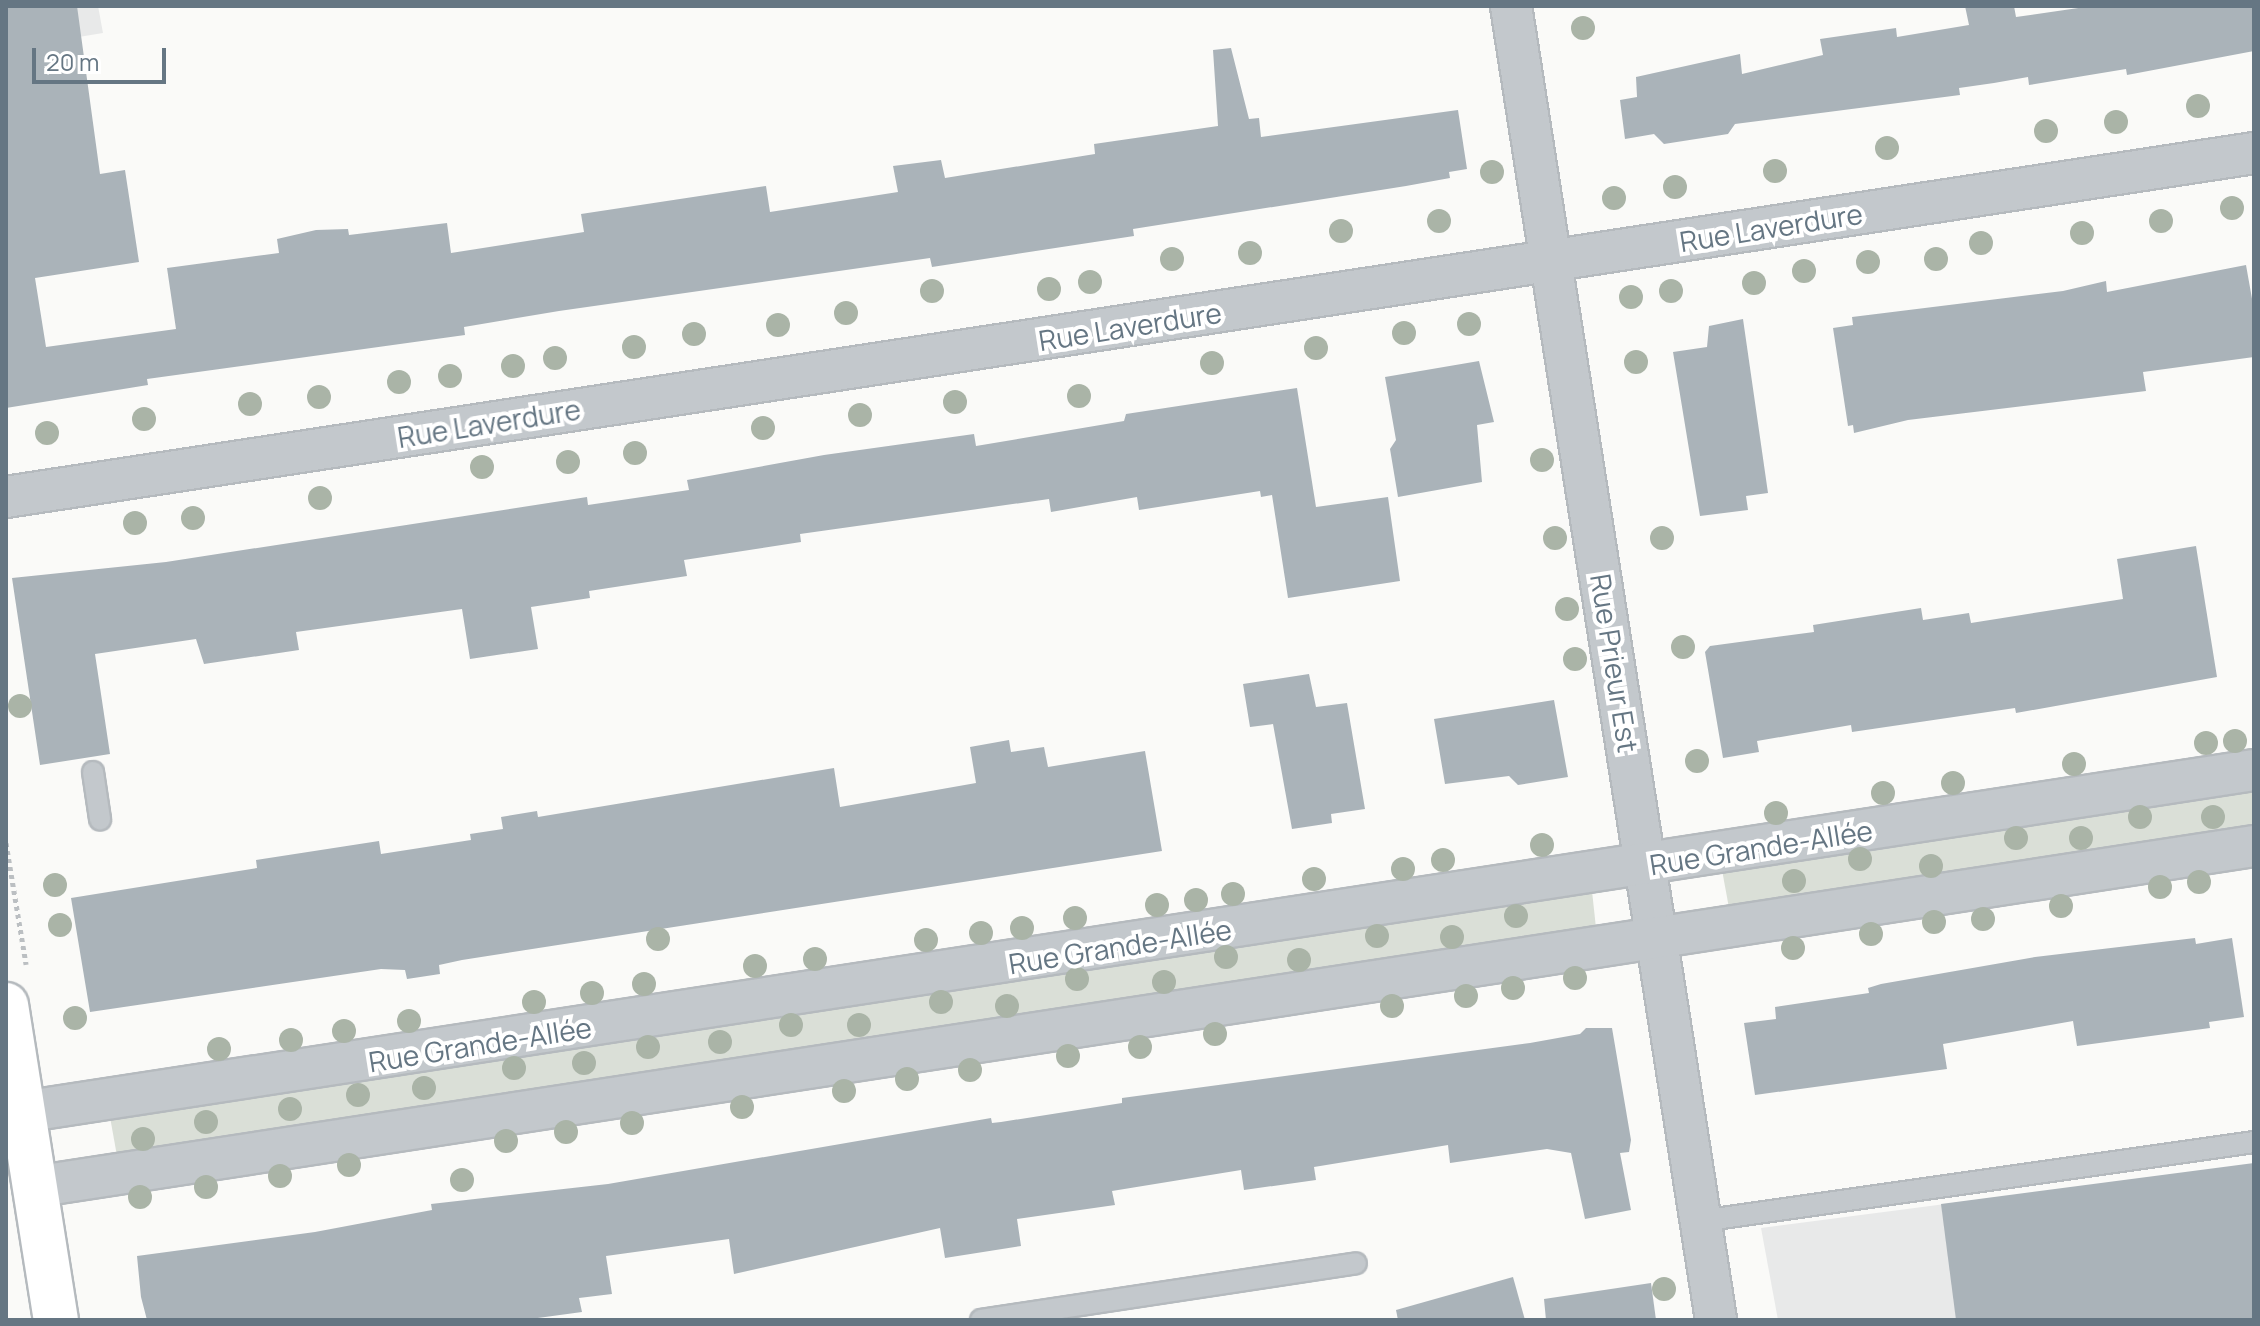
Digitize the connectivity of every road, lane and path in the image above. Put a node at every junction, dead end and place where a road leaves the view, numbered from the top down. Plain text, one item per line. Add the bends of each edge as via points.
1 (1511, 6) edge
2 (2254, 153) edge
3 (1551, 261) junction
4 (6, 497) edge
5 (2254, 770) edge
6 (93, 772) dead end
7 (100, 819) dead end
8 (2254, 846) edge
9 (1646, 865) junction
10 (1658, 938) junction
11 (6, 1005) edge
12 (14, 1128) edge
13 (2254, 1142) edge
14 (20, 1174) edge
15 (1701, 1221) junction
16 (1356, 1263) dead end
17 (56, 1320) edge
18 (981, 1320) edge
19 (1716, 1320) edge

1 - 3 street, Rue Prieur Est
2 - 3 street, Rue Laverdure
3 - 4 street, Rue Laverdure
3 - 9 street, Rue Prieur Est
5 - 9 street, Rue Grande-Allée
6 - 7 lane
8 - 10 street
9 - 10 street, Rue Prieur Est
9 - 12 street, Rue Grande-Allée
10 - 14 street
10 - 15 street, Rue Prieur Est
11 - 12 main road
12 - 14 main road
13 - 15 lane
14 - 17 main road
15 - 19 street, Rue Prieur Est
16 - 18 lane

